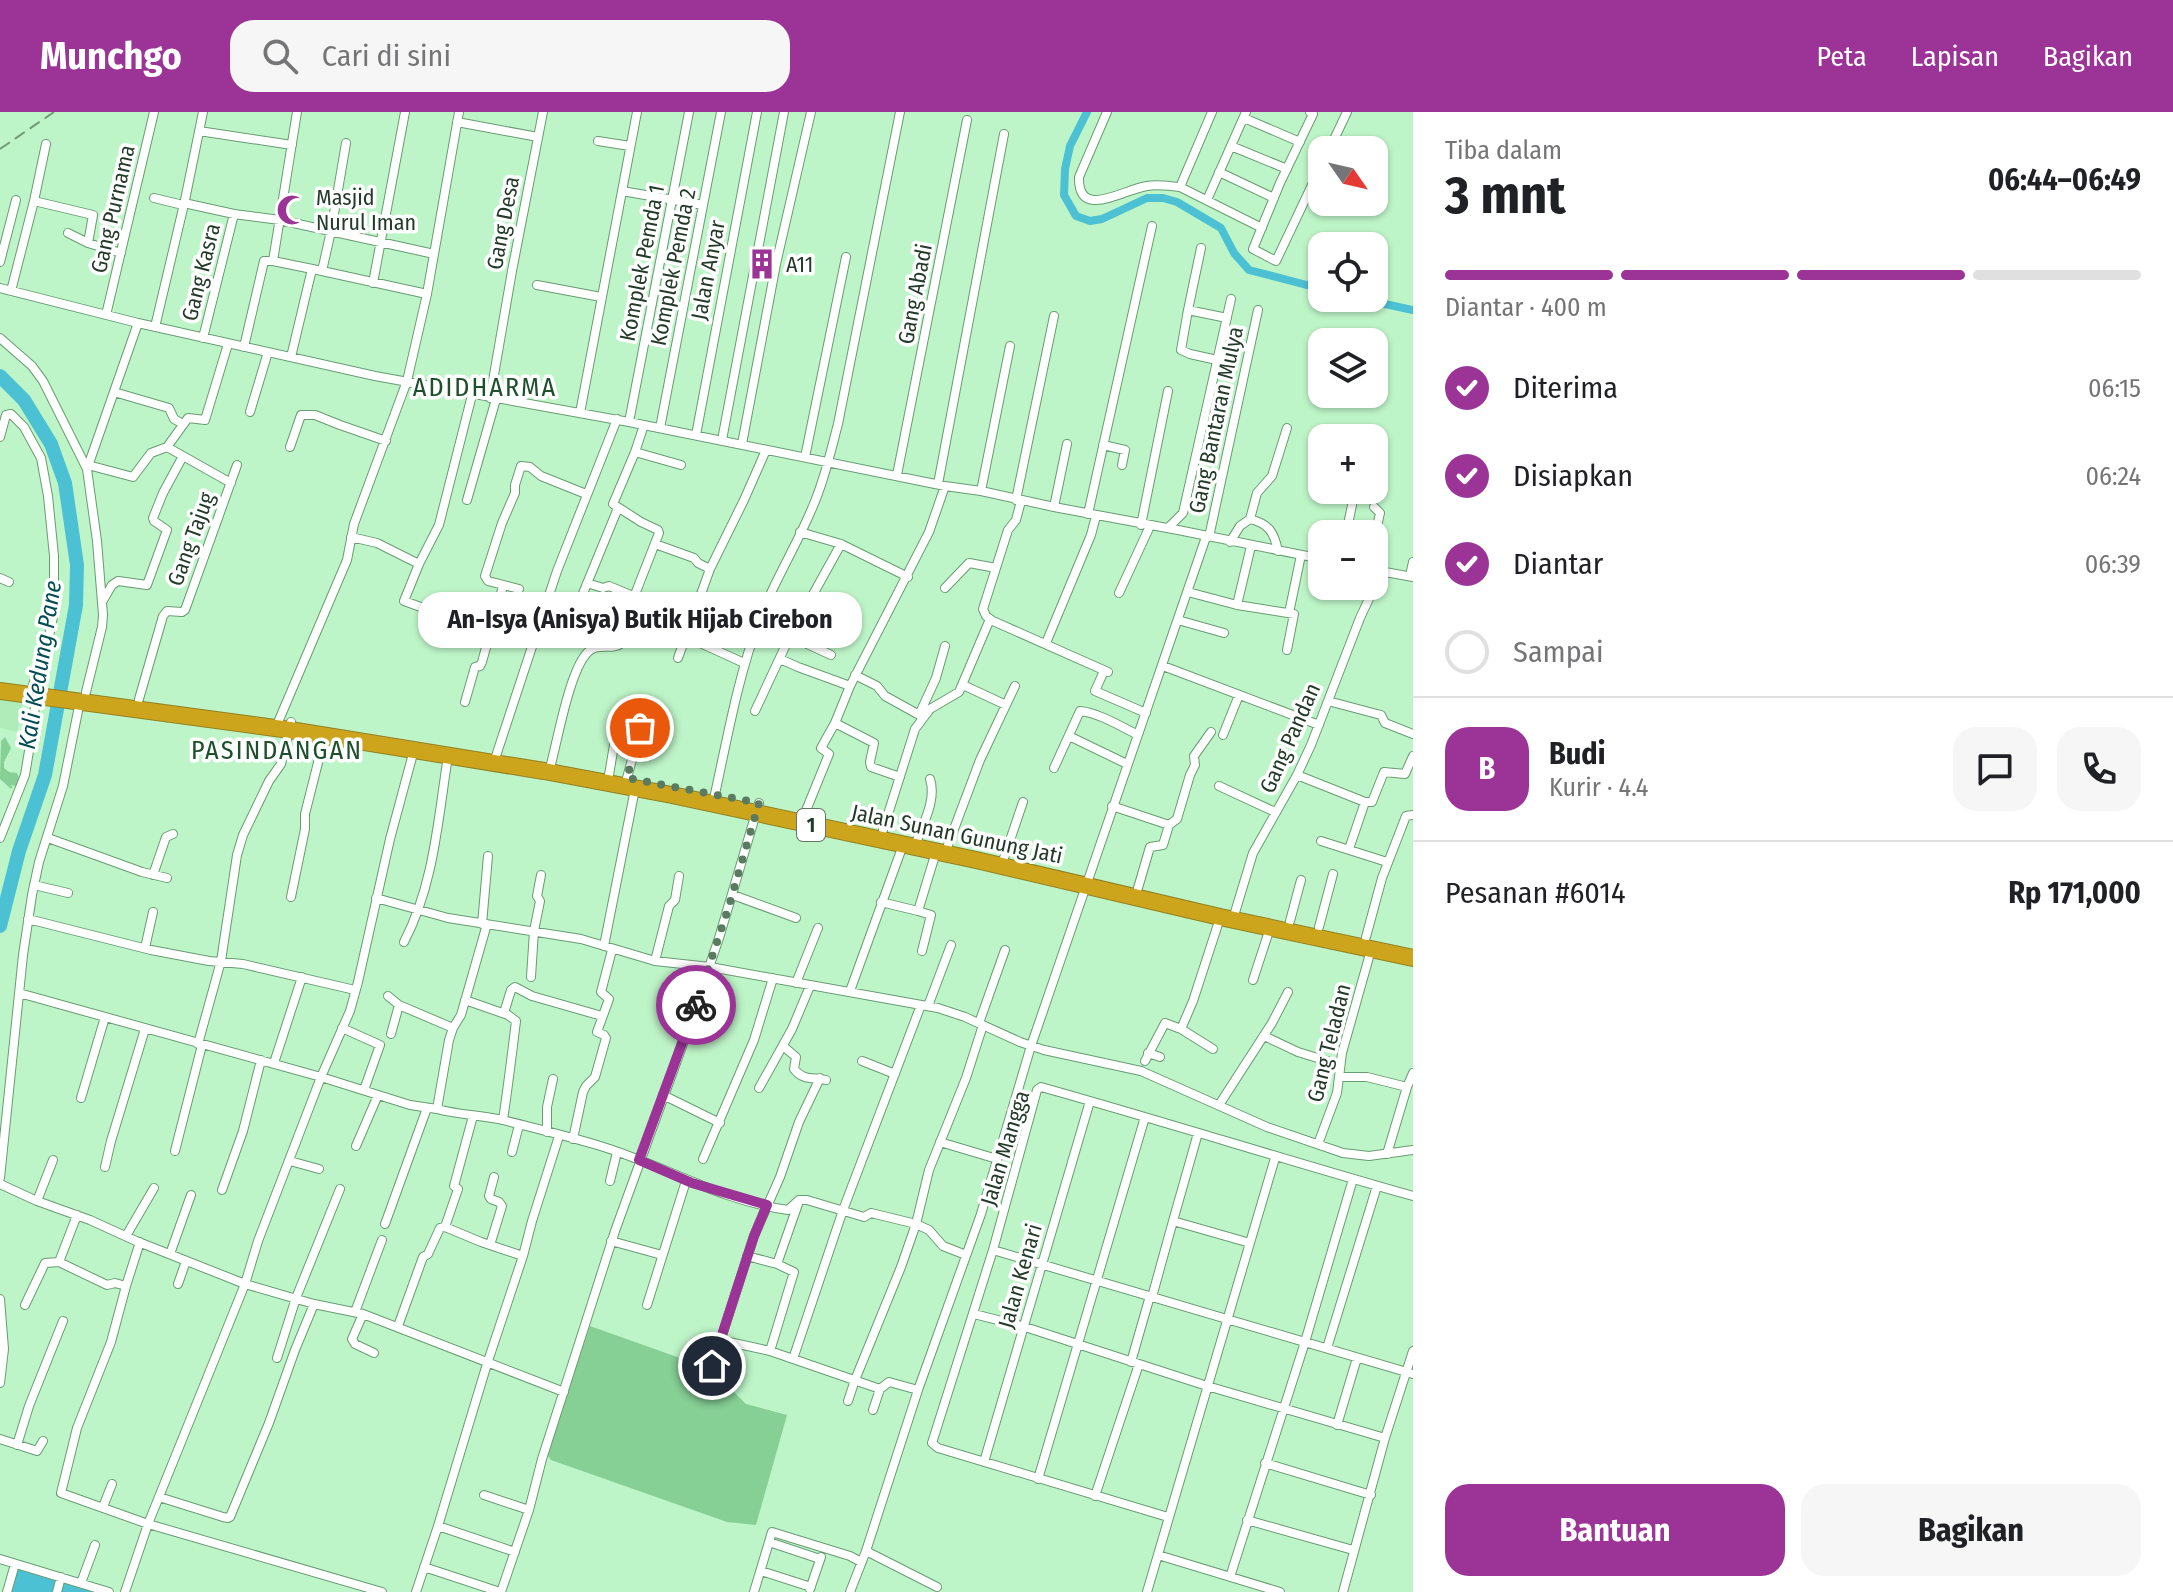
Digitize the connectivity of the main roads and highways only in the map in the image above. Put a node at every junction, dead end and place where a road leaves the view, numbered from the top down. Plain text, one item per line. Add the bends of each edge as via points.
1 (0, 681) edge
2 (38, 690) junction
3 (0, 691) edge
4 (80, 696) junction
5 (160, 707) junction
6 (286, 724) junction
7 (495, 759) junction
8 (569, 772) junction
9 (631, 784) junction
10 (750, 806) junction
11 (844, 827) junction
12 (949, 850) junction
13 (1088, 881) junction
14 (1171, 900) junction
15 (1229, 915) junction
16 (1370, 942) junction
17 (1413, 947) edge
18 (1413, 958) edge

1 - 2 highway, 1
2 - 3 highway, 1
2 - 4 highway, 1
4 - 5 highway, 1
4 - 5 highway, 1 via 139,699
5 - 6 highway, 1
6 - 7 highway, 1
6 - 7 highway, 1 via 414,750
7 - 8 highway, 1
8 - 9 highway, 1
8 - 9 highway, 1 via 609,775
9 - 10 highway, 1
10 - 11 highway, Jalan Sunan Gunung Jati / 1
10 - 11 highway, 1 via 805,813
11 - 12 highway, 1
12 - 13 highway, Jalan Sunan Gunung Jati / 1
12 - 13 highway, 1 via 1004,858
13 - 14 highway, Jalan Sunan Gunung Jati / 1
13 - 14 highway, 1 via 1138,888
14 - 15 highway, 1
15 - 16 highway, 1
15 - 16 highway, 1 via 1290,921
16 - 17 highway, 1
16 - 18 highway, 1

